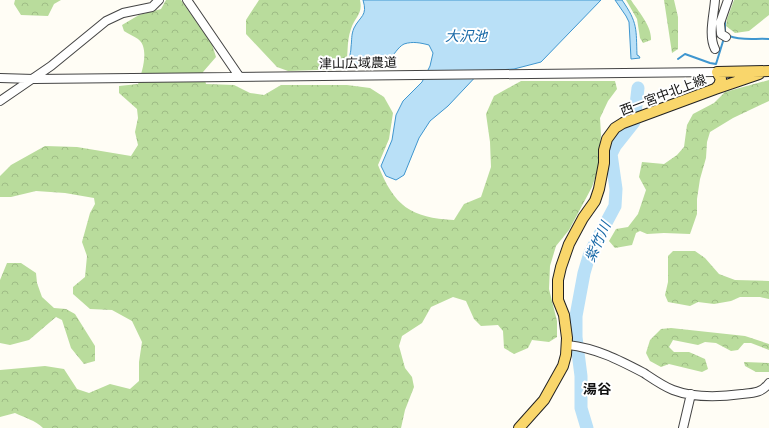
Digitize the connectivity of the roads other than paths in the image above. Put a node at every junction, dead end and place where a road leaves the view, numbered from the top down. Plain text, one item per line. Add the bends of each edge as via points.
1 (160, 0) edge
2 (187, 0) edge
3 (715, 0) edge
4 (728, 0) edge
5 (726, 37) dead end
6 (716, 49) dead end
7 (51, 66) junction
8 (768, 71) edge
9 (717, 72) junction
10 (239, 76) junction
11 (0, 78) edge
12 (11, 78) junction
13 (57, 78) junction
14 (34, 79) junction
15 (715, 89) junction
16 (13, 92) junction
17 (0, 101) edge
18 (571, 345) junction
19 (769, 383) edge
20 (691, 394) junction
21 (519, 428) edge
22 (683, 428) edge

1 - 7 street via 152,7 123,13 106,21
2 - 10 street
3 - 6 street via 712,35
4 - 5 street via 720,23 721,34
7 - 13 street via 50,70
7 - 14 street
8 - 9 main road, 西一宮中北上線
8 - 15 main road
9 - 10 street, 津山広域農道
9 - 15 main road, 西一宮中北上線 via 721,79
10 - 13 street, 津山広域農道
11 - 12 street, 津山広域農道
12 - 14 street, 津山広域農道
12 - 16 street via 16,85
13 - 14 street, 津山広域農道
14 - 16 street
15 - 18 main road, 西一宮中北上線 via 634,119 616,128 607,138 595,201 569,244 561,267 557,293
16 - 17 street
18 - 20 street via 614,357 672,389
18 - 21 main road, 西一宮中北上線 via 544,400
19 - 20 street via 760,392 716,396
20 - 22 street

